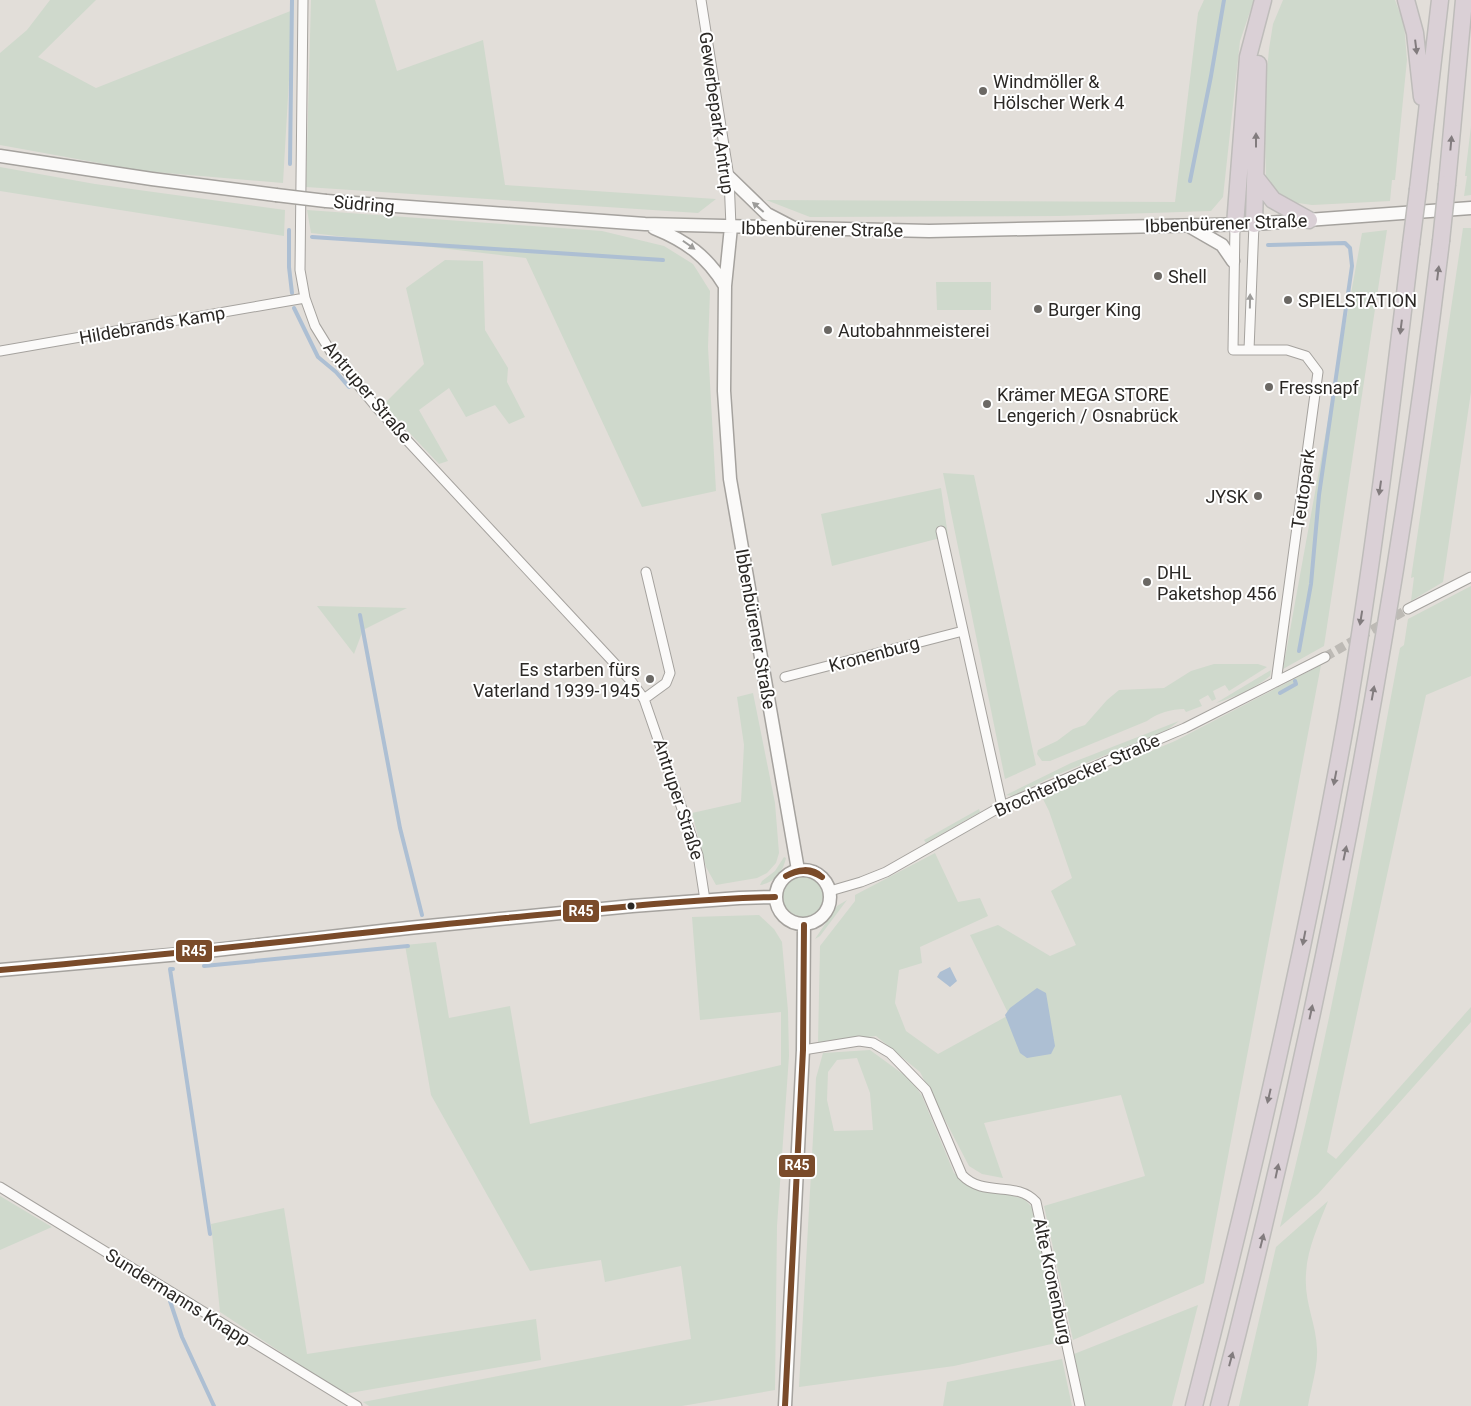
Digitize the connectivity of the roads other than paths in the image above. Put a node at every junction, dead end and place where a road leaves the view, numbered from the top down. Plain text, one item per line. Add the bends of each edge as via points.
1 (303, 0) edge
2 (700, 0) edge
3 (1263, 0) edge
4 (1273, 0) edge
5 (1406, 0) edge
6 (1440, 0) edge
7 (1464, 0) edge
8 (1471, 24) edge
9 (1454, 101) junction
10 (1425, 124) junction
11 (0, 156) edge
12 (729, 177) junction
13 (1256, 178) junction
14 (1471, 208) edge
15 (1309, 220) junction
16 (645, 224) junction
17 (1254, 224) junction
18 (1235, 225) junction
19 (1189, 226) junction
20 (731, 227) junction
21 (794, 228) junction
22 (1233, 262) junction
23 (726, 286) junction
24 (305, 298) junction
25 (1249, 350) junction
26 (0, 351) edge
27 (941, 531) dead end
28 (646, 572) dead end
29 (1471, 577) edge
30 (1408, 609) tunnel mouth
31 (963, 631) junction
32 (1325, 657) tunnel mouth
33 (785, 677) dead end
34 (1276, 682) junction
35 (644, 699) junction
36 (1002, 806) junction
37 (798, 870) junction
38 (830, 891) junction
39 (775, 897) junction
40 (705, 900) junction
41 (804, 925) junction
42 (0, 970) edge
43 (803, 1050) junction
44 (0, 1187) edge
45 (357, 1406) edge
46 (784, 1406) edge
47 (1080, 1406) edge
48 (1194, 1406) edge
49 (1219, 1406) edge

1 - 24 street, Antruper Straße via 300,270
2 - 12 street, Gewerbepark Antrup
3 - 18 highway via 1248,57
13 -> 4 highway via 1259,56 1264,25
5 -> 10 highway via 1415,33
6 - 10 highway
7 - 9 highway
8 - 9 highway
49 -> 9 highway, bridge via 1267,1218 1352,817 1422,400 1442,241
10 -> 48 highway, bridge via 1385,454 1346,721 1293,992
11 - 16 main road, Südring, bridge via 326,201
12 - 20 street, Gewerbepark Antrup
21 -> 12 main road via 767,214
13 - 15 highway via 1273,200
13 - 17 highway
14 - 15 main road, Ibbenbürener Straße
15 - 17 main road, Ibbenbürener Straße
16 - 20 main road, Südring
16 -> 23 main road via 700,252
17 - 18 main road, Ibbenbürener Straße
25 -> 17 street
18 - 19 main road, Ibbenbürener Straße
18 - 22 street, Teutopark
19 - 21 main road, Ibbenbürener Straße via 929,231
19 - 22 main road via 1222,245
20 - 21 main road, Ibbenbürener Straße
20 - 23 main road, Ibbenbürener Straße
22 - 25 street, Teutopark via 1233,350
23 - 37 main road, Ibbenbürener Straße via 724,391 730,479
24 - 26 street, Hildebrands Kamp
24 - 35 street, Antruper Straße via 315,326 332,352 377,408 631,681
25 - 34 street, Teutopark via 1287,350 1306,356 1318,372
27 - 31 street
28 - 35 street via 670,673 666,683
29 - 30 street
31 - 33 street, Kronenburg
31 - 36 street
32 - 34 street, Brochterbecker Straße
34 - 36 street, Brochterbecker Straße via 1185,728
35 - 40 street, Antruper Straße via 698,855
36 - 38 street, Brochterbecker Straße via 886,872
37 - 38 main road via 821,876
37 - 39 main road via 781,880
38 - 41 main road via 828,910 822,918
39 - 40 main road
39 - 41 main road via 781,914 795,924
40 - 42 main road
41 - 43 main road
43 - 46 main road
43 - 47 street, Alte Kronenburg via 859,1042 873,1043 890,1053 926,1090 962,1175 970,1183 983,1188 1022,1192 1036,1202
44 - 45 street, Sundermanns Knapp

